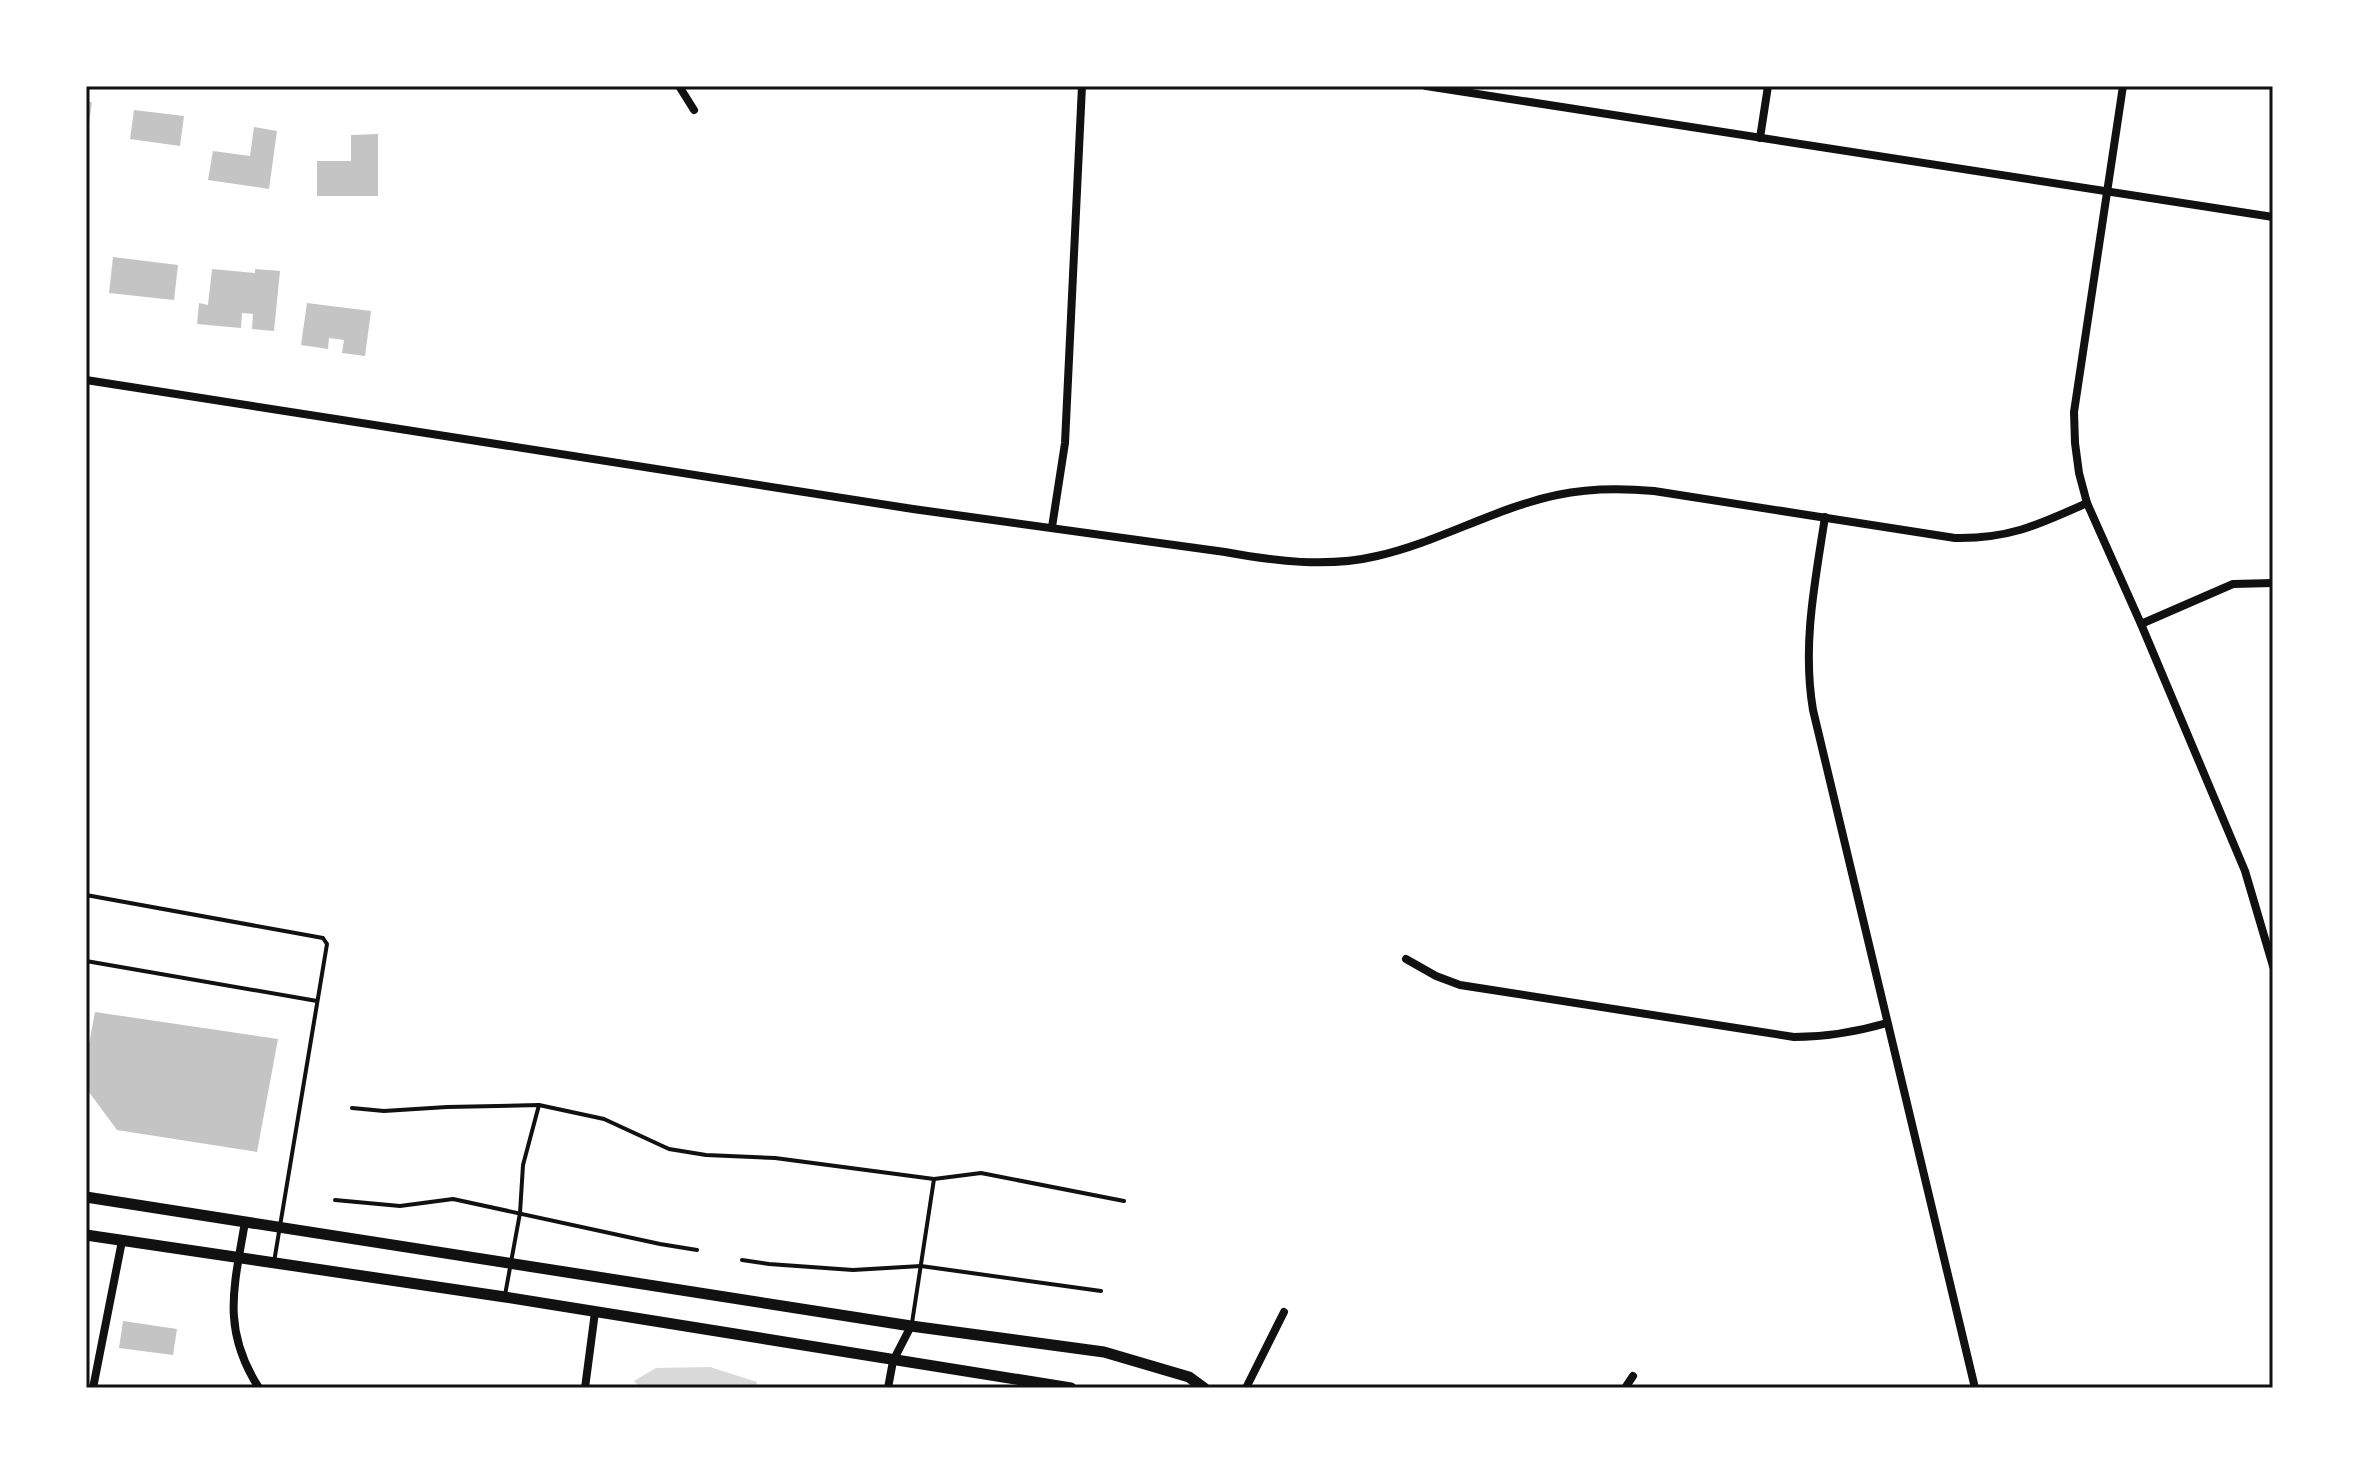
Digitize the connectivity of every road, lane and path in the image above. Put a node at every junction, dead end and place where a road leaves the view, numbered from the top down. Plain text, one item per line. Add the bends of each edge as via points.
1 (679, 86) edge
2 (1082, 86) edge
3 (1426, 86) edge
4 (1768, 86) edge
5 (2123, 86) edge
6 (694, 110) dead end
7 (1760, 138) junction
8 (2106, 190) junction
9 (2273, 217) edge
10 (86, 380) edge
11 (2087, 503) junction
12 (1825, 517) junction
13 (1052, 527) junction
14 (2273, 583) edge
15 (2141, 624) junction
16 (86, 895) edge
17 (1406, 959) dead end
18 (86, 961) edge
19 (2273, 966) edge
20 (317, 1001) junction
21 (1887, 1023) junction
22 (539, 1105) junction
23 (352, 1108) dead end
24 (934, 1179) junction
25 (86, 1197) edge
26 (335, 1200) dead end
27 (1124, 1201) dead end
28 (520, 1213) junction
29 (245, 1222) junction
30 (279, 1228) junction
31 (86, 1235) edge
32 (122, 1241) junction
33 (697, 1250) dead end
34 (239, 1258) junction
35 (742, 1260) dead end
36 (512, 1263) junction
37 (273, 1264) junction
38 (921, 1266) junction
39 (1101, 1291) dead end
40 (505, 1297) junction
41 (595, 1312) junction
42 (1284, 1312) dead end
43 (911, 1326) junction
44 (893, 1361) junction
45 (1633, 1376) dead end
46 (93, 1388) edge
47 (259, 1388) edge
48 (585, 1388) edge
49 (888, 1388) edge
50 (1071, 1388) edge
51 (1204, 1388) edge
52 (1246, 1388) edge
53 (1625, 1388) edge
54 (1975, 1388) edge

1 - 6 street
2 - 13 street via 1065,443
3 - 7 street
4 - 7 street
5 - 8 street
7 - 8 street
8 - 9 street
8 - 11 street via 2074,412
10 - 13 street
11 - 12 street via 2033,527 1981,538
11 - 15 street
12 - 13 street via 1654,491 1588,490 1523,505 1375,557 1298,562
12 - 21 street via 1808,625 1810,692
14 - 15 street via 2233,584
15 - 19 street via 2245,871
16 - 20 lane via 323,938 327,944
17 - 21 street via 1460,985 1794,1037 1851,1034
18 - 20 lane
20 - 30 lane
21 - 54 street
22 - 23 lane
22 - 24 lane via 604,1119 669,1149
22 - 28 lane via 523,1165
24 - 27 lane via 981,1173
24 - 38 lane
25 - 29 street
26 - 28 lane via 400,1206 453,1199
28 - 33 lane
28 - 36 lane
29 - 30 street
29 - 34 street
30 - 36 street
30 - 37 lane
31 - 32 street
32 - 34 street
32 - 46 street
34 - 37 street
34 - 47 street via 233,1325
35 - 38 lane via 853,1270
36 - 40 lane
36 - 43 street
37 - 40 street
38 - 39 lane
38 - 43 lane
40 - 41 street
41 - 44 street
41 - 48 street
42 - 52 street
43 - 44 street
43 - 51 street via 1104,1352 1189,1377
44 - 49 street
44 - 50 street
45 - 53 street

